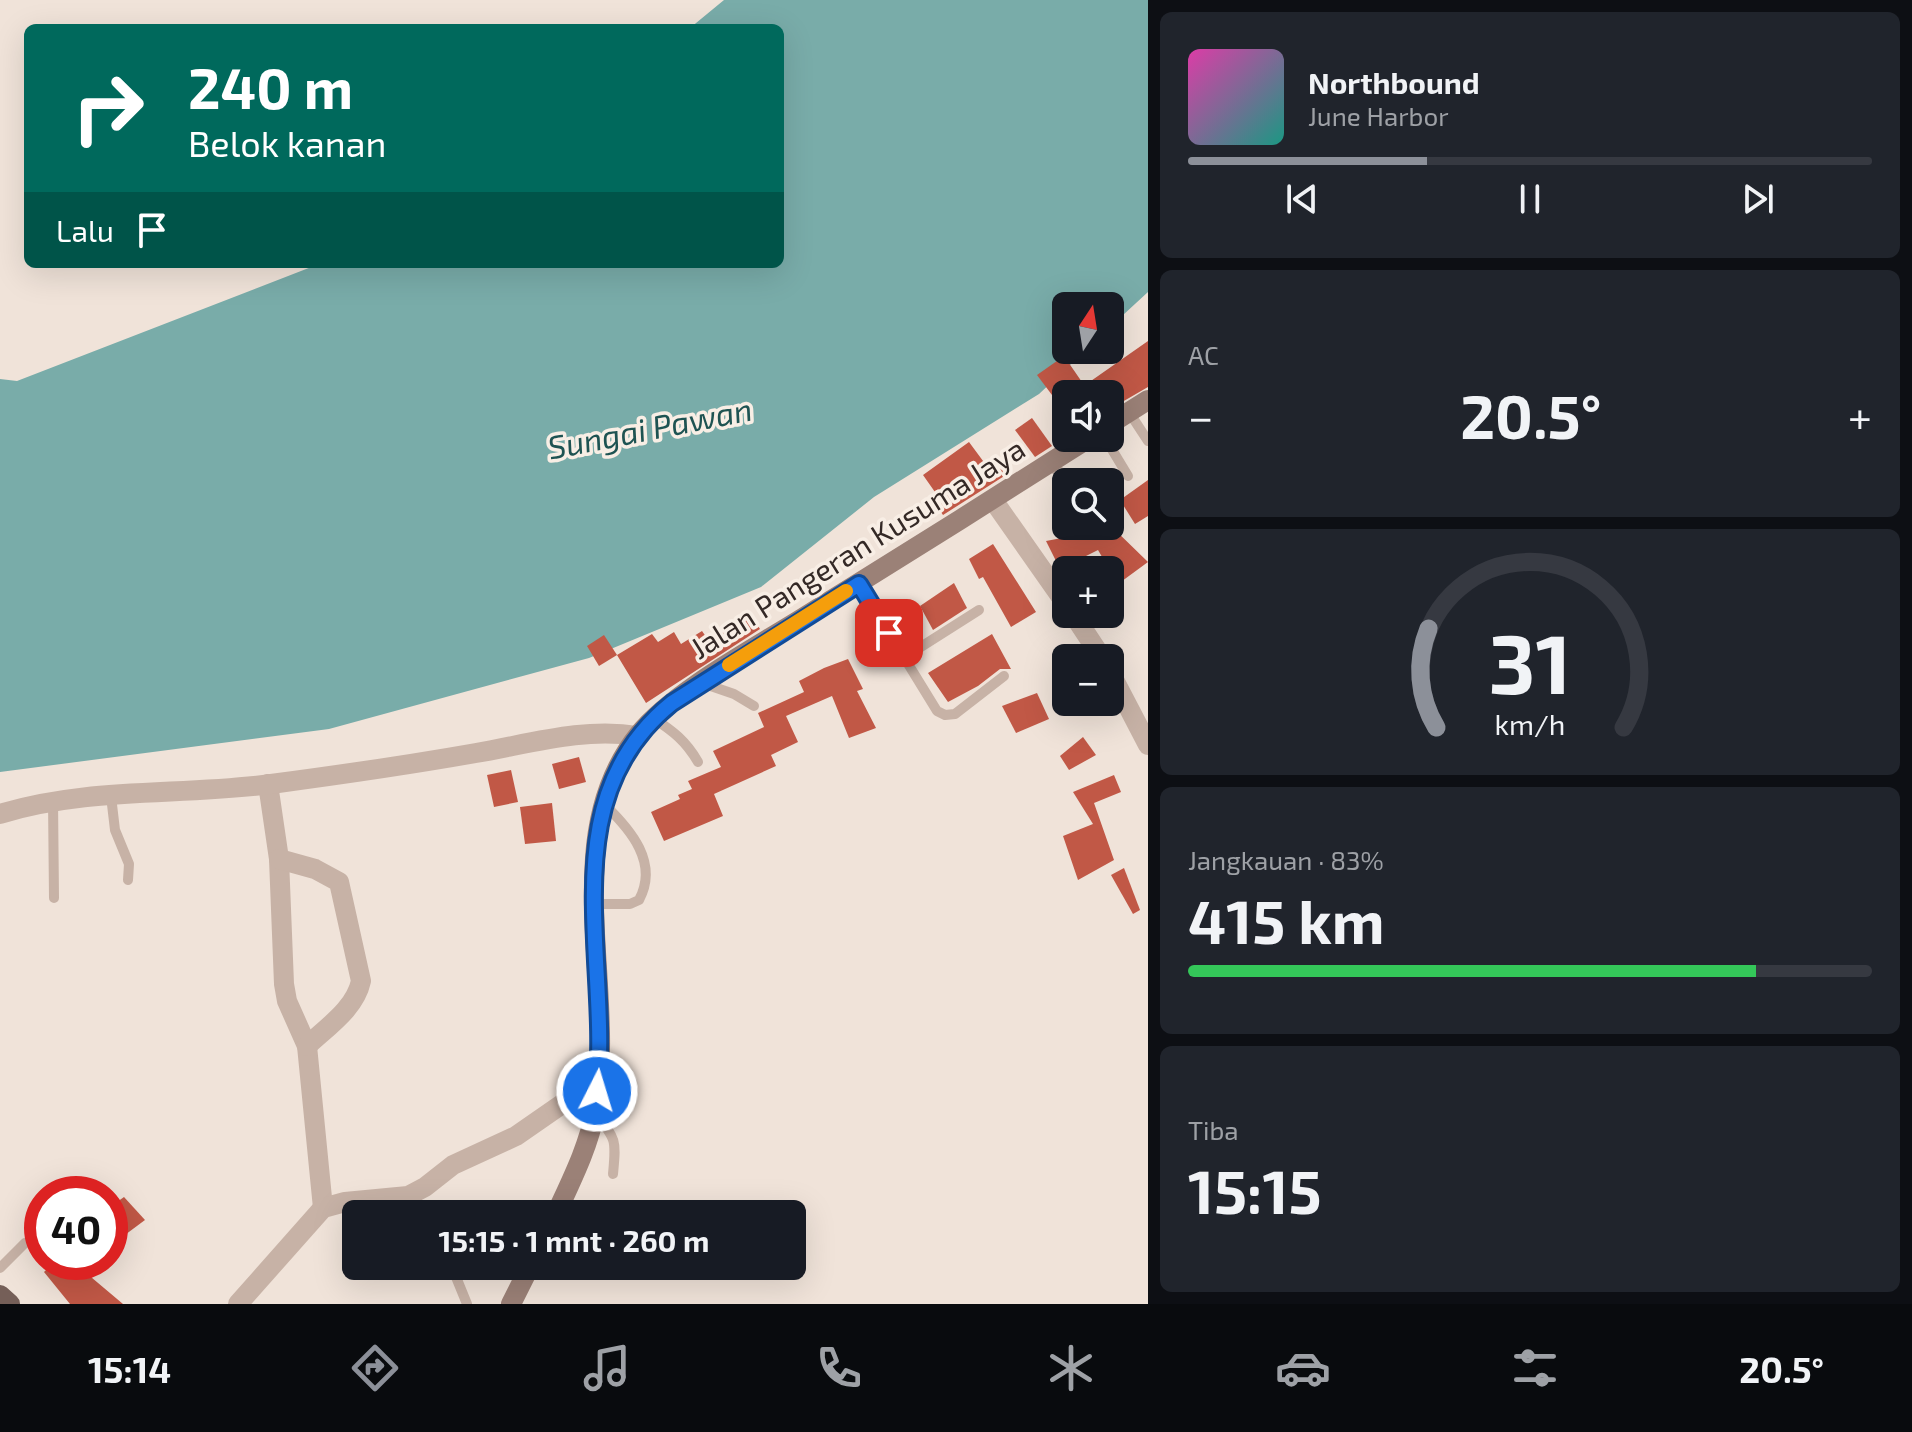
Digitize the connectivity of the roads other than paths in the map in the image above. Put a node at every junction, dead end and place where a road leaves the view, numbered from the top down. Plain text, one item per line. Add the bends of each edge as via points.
1 (1148, 400) edge
2 (1129, 412) junction
3 (1124, 415) edge
4 (1148, 441) edge
5 (1067, 452) edge
6 (1113, 452) edge
7 (1047, 465) junction
8 (1053, 468) edge
9 (1128, 476) dead end
10 (993, 500) junction
11 (859, 584) junction
12 (1052, 584) edge
13 (979, 610) dead end
14 (905, 657) junction
15 (1004, 676) dead end
16 (702, 683) junction
17 (1124, 699) edge
18 (754, 706) dead end
19 (653, 718) junction
20 (638, 736) junction
21 (1148, 745) edge
22 (698, 762) dead end
23 (268, 784) junction
24 (111, 796) junction
25 (53, 800) junction
26 (603, 803) junction
27 (0, 814) edge
28 (279, 859) junction
29 (128, 880) dead end
30 (54, 898) dead end
31 (595, 904) junction
32 (307, 1046) junction
33 (597, 1091) junction
34 (595, 1113) junction
35 (613, 1174) dead end
36 (563, 1200) edge
37 (323, 1208) junction
38 (24, 1244) edge
39 (0, 1268) edge
40 (457, 1280) edge
41 (523, 1280) edge
42 (0, 1295) edge
43 (10, 1304) edge
44 (238, 1304) edge
45 (467, 1304) edge
46 (511, 1304) edge

1 - 2 street
2 - 3 street
2 - 4 lane
5 - 7 street, Jalan Pangeran Kusuma Jaya
6 - 9 lane
7 - 8 lane
7 - 10 street, Jalan Pangeran Kusuma Jaya
10 - 11 street, Jalan Pangeran Kusuma Jaya
10 - 12 street
11 - 14 lane
11 - 16 street, Jalan Pangeran Kusuma Jaya
13 - 14 lane
14 - 15 lane via 926,696 945,715 955,714
16 - 18 lane
16 - 19 street, Jalan Pangeran Kusuma Jaya
17 - 21 street
19 - 20 street, Jalan Pangeran Kusuma Jaya
19 - 22 lane via 677,733
20 - 23 street via 591,733
20 - 26 street, Jalan Pangeran Kusuma Jaya
23 - 24 street
23 - 28 street
24 - 25 street
24 - 29 lane via 115,830 129,864
25 - 27 street
25 - 30 lane
26 - 31 street, Jalan Pangeran Kusuma Jaya
26 - 31 lane via 629,828 647,886 630,904
28 - 32 street via 284,984
28 - 32 street via 339,882 361,981 348,1008
31 - 33 street, Jalan Pangeran Kusuma Jaya via 601,1031
32 - 37 street
33 - 34 street, Jalan Pangeran Kusuma Jaya
33 - 37 street via 565,1102 516,1136 453,1165 408,1196
34 - 35 lane via 613,1134
34 - 36 street, Jalan Pangeran Kusuma Jaya
37 - 44 street
38 - 39 lane
40 - 45 lane
41 - 46 street
42 - 43 main road

